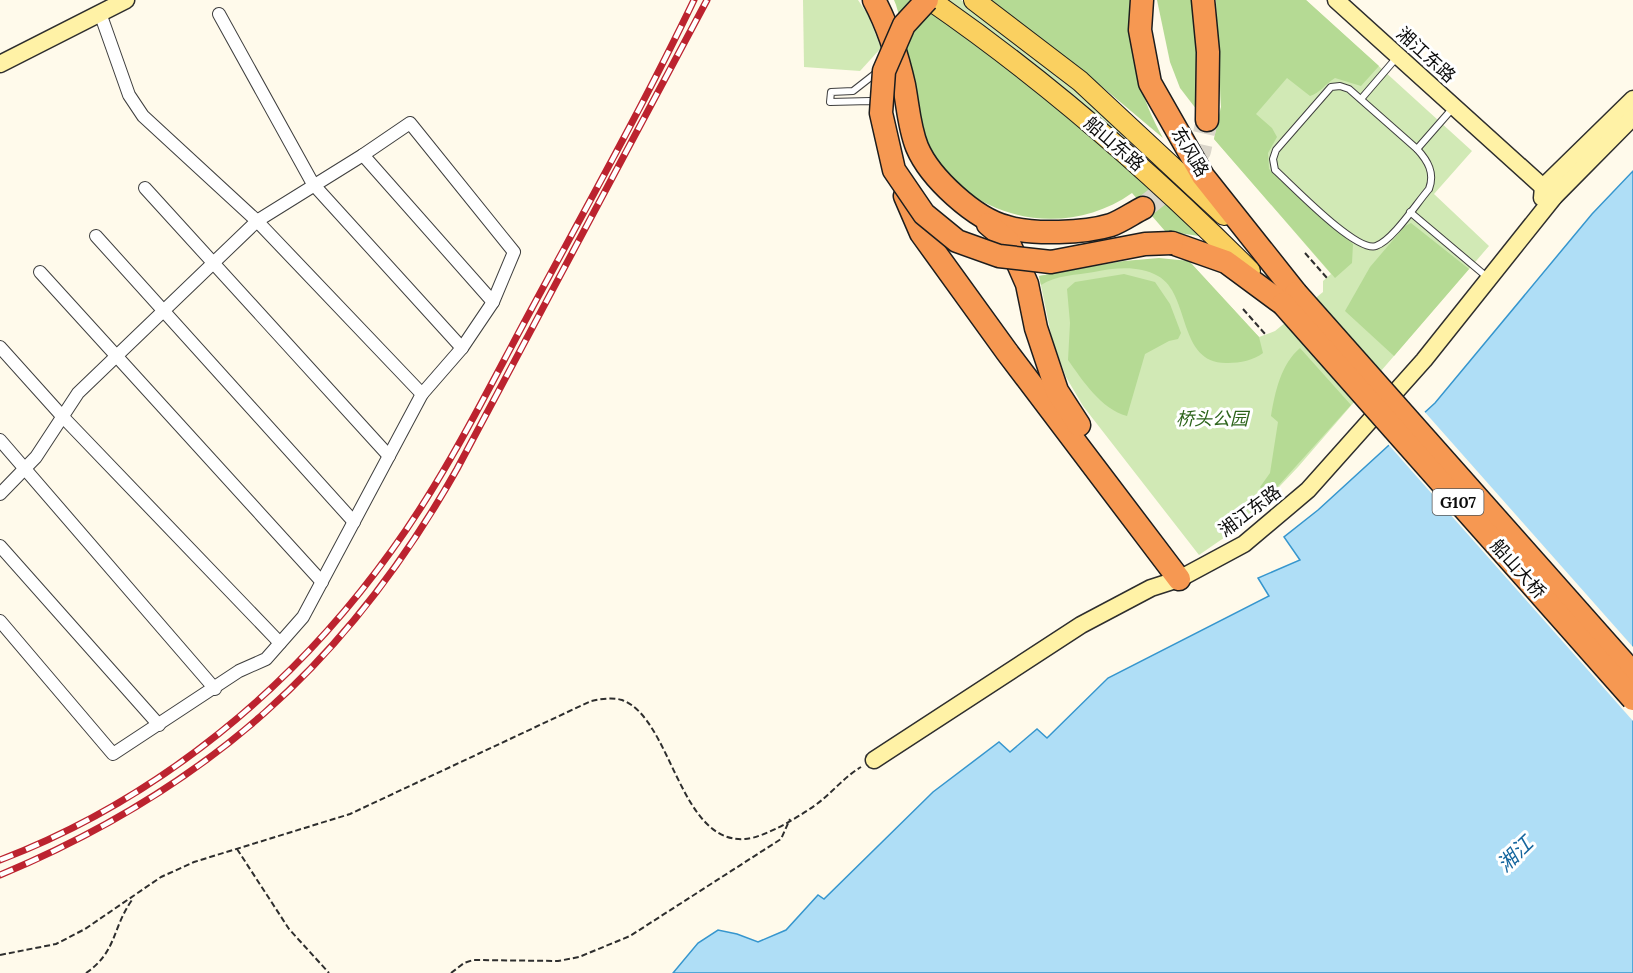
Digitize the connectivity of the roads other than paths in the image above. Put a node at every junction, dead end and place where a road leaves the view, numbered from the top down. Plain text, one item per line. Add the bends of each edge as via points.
1 (126, 0) edge
2 (874, 0) edge
3 (928, 0) edge
4 (974, 0) edge
5 (1142, 0) edge
6 (1203, 0) edge
7 (1336, 0) edge
8 (103, 7) edge
9 (219, 14) dead end
10 (892, 34) junction
11 (0, 54) edge
12 (1398, 56) junction
13 (0, 64) edge
14 (1360, 99) junction
15 (1633, 99) edge
16 (1454, 106) junction
17 (900, 114) junction
18 (1633, 117) edge
19 (1207, 120) tunnel mouth
20 (1417, 149) junction
21 (363, 155) junction
22 (894, 170) junction
23 (314, 186) junction
24 (145, 188) dead end
25 (1549, 192) junction
26 (1143, 208) tunnel mouth
27 (971, 209) junction
28 (1410, 212) junction
29 (257, 221) junction
30 (96, 236) dead end
31 (213, 263) junction
32 (40, 272) dead end
33 (1489, 279) junction
34 (1285, 294) junction
35 (493, 302) junction
36 (164, 310) junction
37 (0, 347) edge
38 (462, 348) junction
39 (116, 356) junction
40 (422, 394) junction
41 (62, 417) junction
42 (0, 440) edge
43 (388, 456) junction
44 (25, 468) junction
45 (0, 494) edge
46 (354, 522) junction
47 (1152, 544) junction
48 (0, 546) edge
49 (1179, 579) junction
50 (322, 582) junction
51 (0, 621) edge
52 (280, 643) junction
53 (1633, 673) edge
54 (215, 689) junction
55 (1633, 699) edge
56 (159, 725) junction
57 (874, 760) road end

1 - 8 street
2 - 10 highway
3 - 22 highway, bridge via 904,25 884,71 882,113
3 - 34 main road, 船山东路 via 1002,50
4 - 34 main road, 船山东路 via 1080,81 1222,213
5 - 34 highway, 东风路 / G107 via 1140,30 1150,83 1203,176
6 - 19 highway via 1208,52
7 - 12 street, 湘江东路
8 - 11 street
8 - 13 street
8 - 29 street via 129,95 143,116
9 - 23 street
10 - 17 highway via 904,88
10 - 17 lane via 886,59 872,78 853,91 831,92 830,102 870,101
12 - 14 lane
12 - 16 street, 湘江东路
14 - 20 lane
14 - 28 lane via 1349,89 1331,87 1276,150 1275,170 1364,246 1376,246 1386,240
15 - 25 street, 湘江东路
16 - 20 lane
16 - 25 street, 湘江东路
17 - 27 highway via 943,184
18 - 25 street, 湘江东路
20 - 28 lane via 1425,158 1432,180
21 - 23 street
21 - 35 street
21 - 35 street via 410,123 514,252
22 - 34 highway, bridge via 924,214 957,241 999,256 1051,262 1145,244 1173,243 1226,262
22 - 47 highway, bridge via 921,233
23 - 29 street
23 - 38 street
24 - 31 street
25 - 33 street, 湘江东路 via 1539,216
26 - 27 highway via 1111,225 1068,231 1006,227
27 - 47 highway via 1008,241 1027,284 1035,328 1057,391 1114,477
28 - 33 lane
29 - 31 street
29 - 40 street
30 - 36 street
31 - 36 street
31 - 43 street
32 - 39 street
33 - 49 street, 湘江东路 via 1424,360 1308,490 1244,544
34 - 53 highway, 船山大桥 / G107, bridge
34 - 55 highway, 船山大桥 / G107, bridge
35 - 38 street
36 - 39 street
36 - 46 street
37 - 41 street
38 - 40 street
39 - 41 street via 78,393
39 - 50 street
40 - 43 street
41 - 44 street
41 - 52 street
42 - 44 street
43 - 46 street
44 - 45 street
44 - 54 street
46 - 50 street
47 - 49 highway
48 - 56 street
49 - 57 street, 湘江东路 via 1151,588 1081,625
50 - 52 street via 303,617
51 - 56 street via 113,754
52 - 54 street via 266,659 239,671
54 - 56 street

